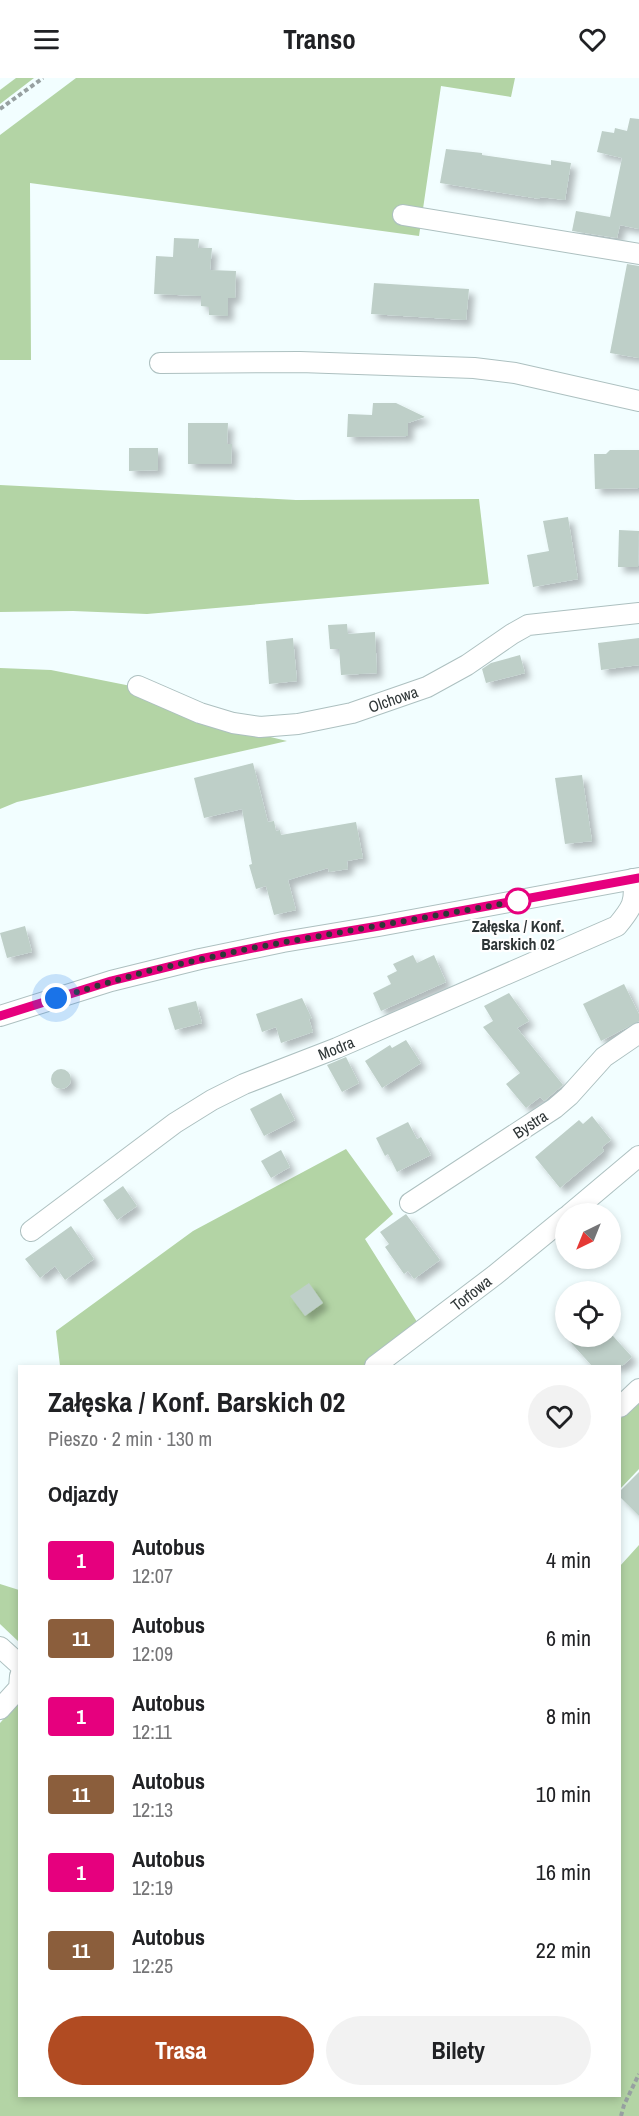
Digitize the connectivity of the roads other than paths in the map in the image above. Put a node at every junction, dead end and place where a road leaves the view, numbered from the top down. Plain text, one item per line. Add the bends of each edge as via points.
1 (403, 215) dead end
2 (639, 254) edge
3 (160, 363) dead end
4 (639, 401) edge
5 (639, 613) edge
6 (138, 686) dead end
7 (636, 878) edge
8 (0, 1016) edge
9 (639, 1033) edge
10 (639, 1156) edge
11 (410, 1203) dead end
12 (583, 1203) edge
13 (555, 1226) edge
14 (31, 1231) dead end
15 (376, 1365) edge
16 (639, 1389) edge
17 (621, 1406) edge
18 (0, 1647) edge
19 (18, 1663) edge
20 (18, 1683) edge
21 (0, 1708) edge

1 - 2 street
3 - 4 street via 300,362 474,368 515,373
5 - 6 street, Olchowa via 528,625 427,687 352,713 298,724 260,727 233,723
7 - 8 street via 200,959 111,981
7 - 14 street, Modra via 633,903 617,926 212,1100 175,1123
9 - 11 street, Bystra via 603,1057 555,1108
10 - 12 street
13 - 15 street, Torfowa
16 - 17 street
18 - 19 street
20 - 21 street

